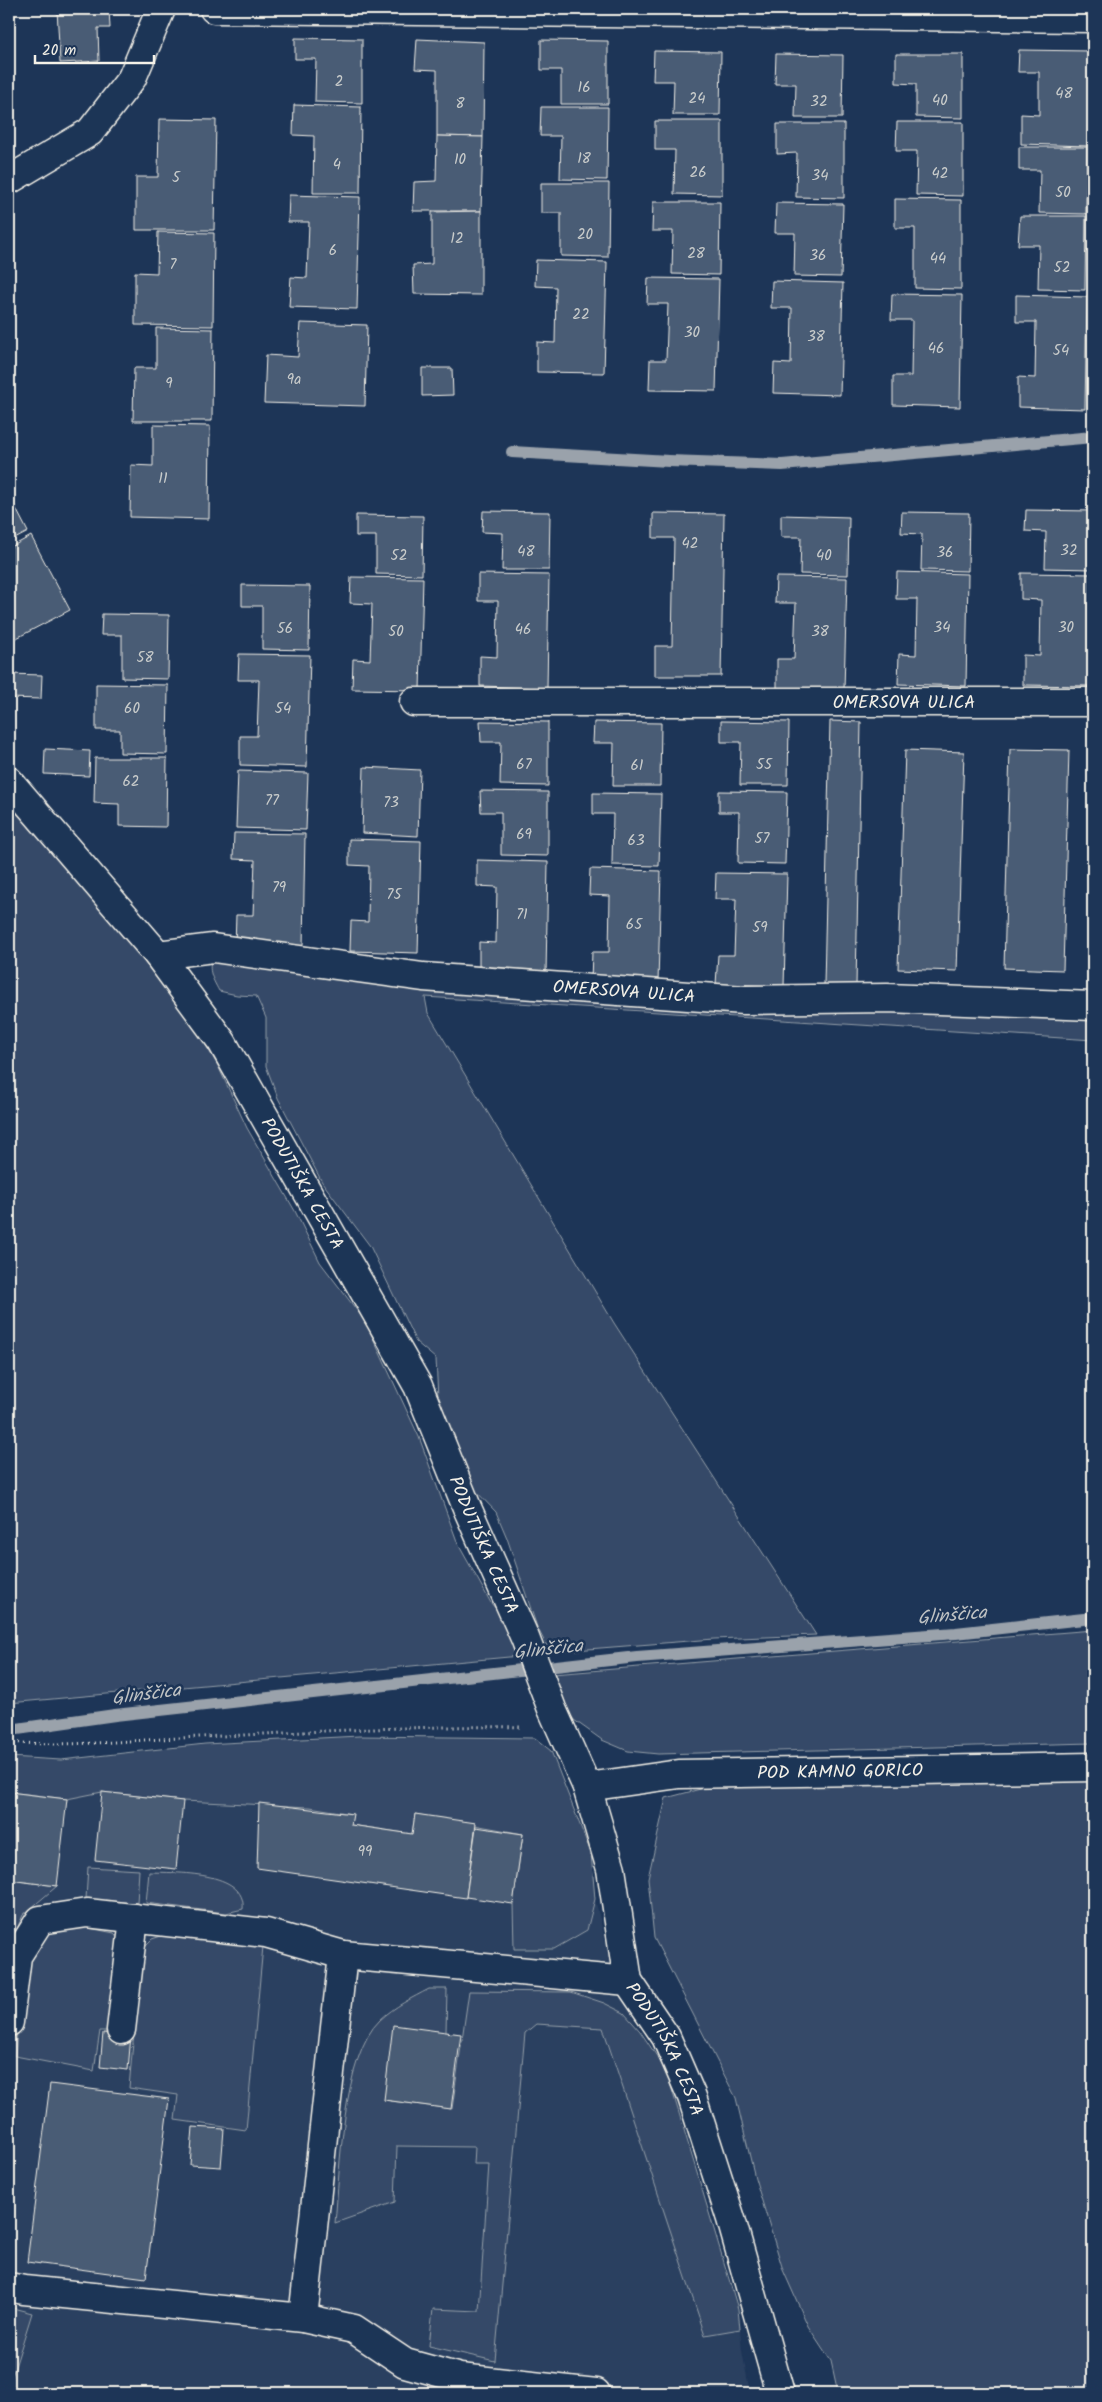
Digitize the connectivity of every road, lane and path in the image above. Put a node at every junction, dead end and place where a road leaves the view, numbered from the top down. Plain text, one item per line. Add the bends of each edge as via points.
1 (161, 9) edge
2 (214, 9) edge
3 (1093, 18) edge
4 (9, 180) edge
5 (414, 702) dead end
6 (1093, 702) edge
7 (9, 781) edge
8 (158, 955) junction
9 (1093, 1006) edge
10 (557, 1720) junction
11 (9, 1742) edge
12 (1093, 1767) edge
13 (587, 1787) junction
14 (134, 1918) junction
15 (344, 1955) junction
16 (628, 1981) junction
17 (9, 2022) edge
18 (121, 2030) dead end
19 (9, 2287) edge
20 (303, 2318) junction
21 (596, 2393) edge
22 (780, 2393) edge

1 - 4 street via 132,78 90,132
2 - 3 street
5 - 6 street, OMERSOVA ULICA
7 - 8 street, PODUTIŠKA CESTA
8 - 9 street, OMERSOVA ULICA via 213,948 423,976 744,1000 896,999
8 - 10 street, PODUTIŠKA CESTA via 222,1042 418,1386
10 - 11 path via 91,1742
10 - 13 street, PODUTIŠKA CESTA
12 - 13 street, POD KAMNO GORICO via 679,1774
13 - 16 street, PODUTIŠKA CESTA via 611,1868
14 - 15 street via 266,1933
14 - 17 street via 87,1913 40,1920 17,1956
14 - 18 street
15 - 16 street
15 - 20 street
16 - 22 street, PODUTIŠKA CESTA via 666,2037 692,2097 731,2218
19 - 20 street
20 - 21 street via 354,2329 405,2363 460,2378

